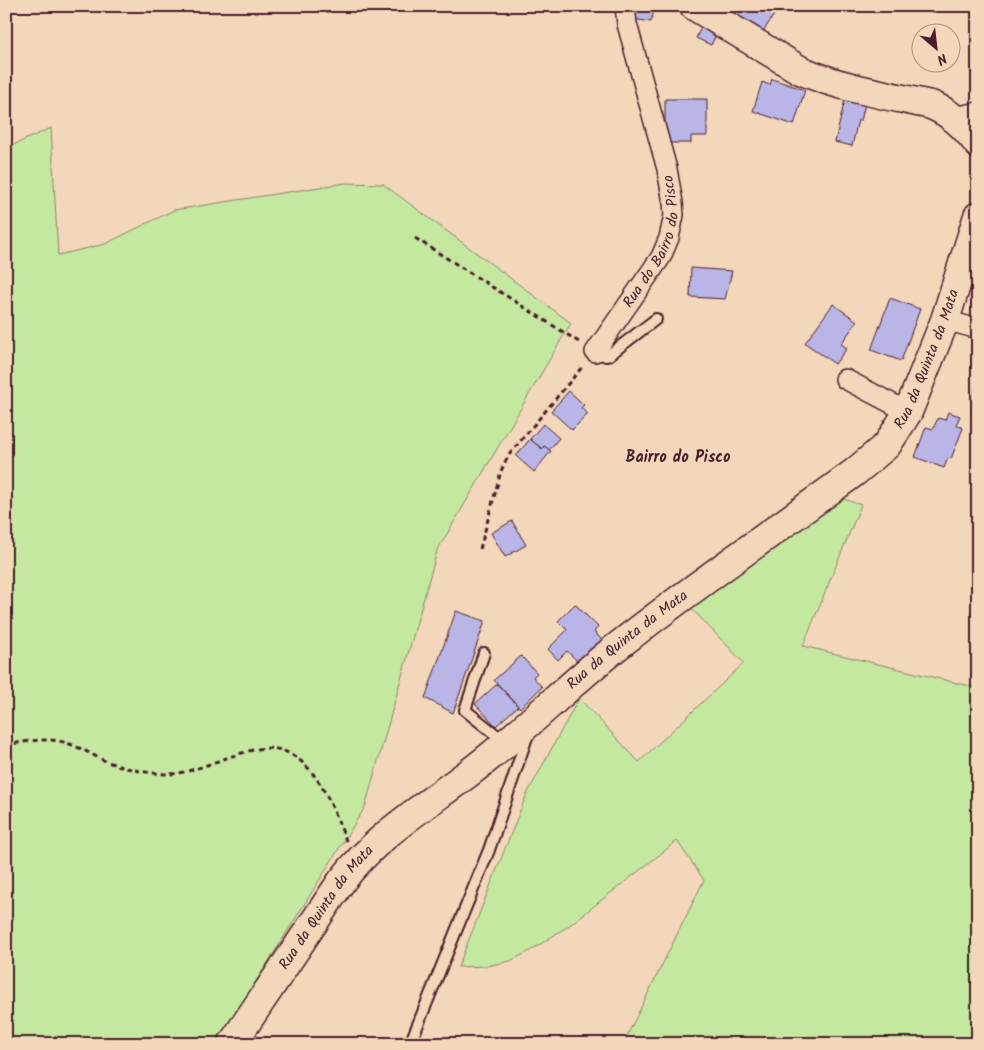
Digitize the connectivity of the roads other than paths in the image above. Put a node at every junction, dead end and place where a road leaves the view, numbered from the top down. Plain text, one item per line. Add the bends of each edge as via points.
1 (625, 6) edge
2 (694, 6) edge
3 (966, 115) edge
4 (978, 144) edge
5 (978, 216) edge
6 (656, 319) dead end
7 (945, 320) junction
8 (978, 329) edge
9 (595, 352) joint
10 (845, 379) dead end
11 (908, 412) junction
12 (484, 653) dead end
13 (532, 721) junction
14 (506, 743) junction
15 (232, 1044) edge
16 (410, 1044) edge

1 - 9 street, Rua do Bairro do Pisco via 627,24 667,169 674,215 661,257
2 - 3 street via 810,75
3 - 4 street
5 - 7 street, Rua da Quinta da Mata
6 - 9 lane via 613,354 606,356
7 - 8 street
7 - 11 street, Rua da Quinta da Mata
10 - 11 street
11 - 13 street, Rua da Quinta da Mata via 887,445 855,472 623,642
12 - 14 lane via 465,710
13 - 14 street, Rua da Quinta da Mata
13 - 16 lane via 489,850
14 - 15 street, Rua da Quinta da Mata via 408,816 355,863

